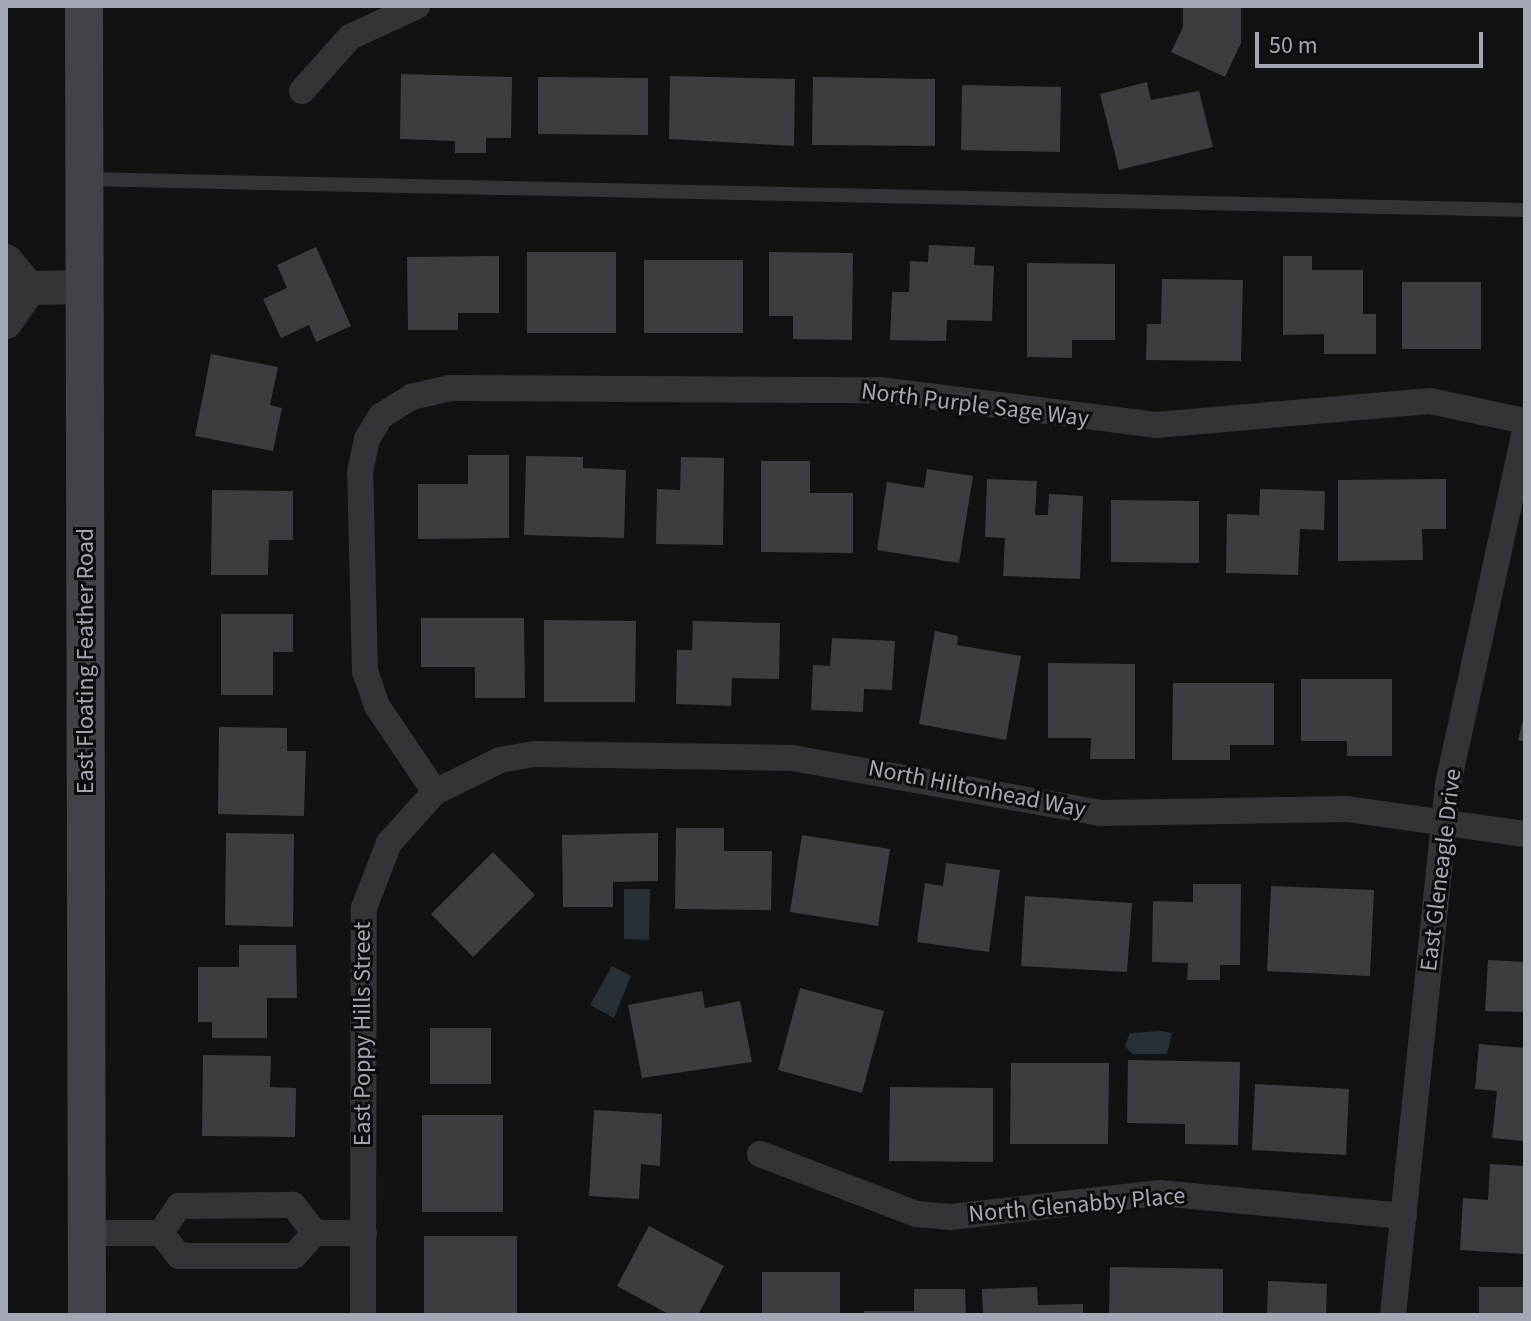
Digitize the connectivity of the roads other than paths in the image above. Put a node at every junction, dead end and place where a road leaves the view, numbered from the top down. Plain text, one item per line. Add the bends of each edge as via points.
1 (84, 6) edge
2 (417, 6) edge
3 (302, 91) dead end
4 (85, 179) junction
5 (1525, 210) edge
6 (6, 261) edge
7 (85, 287) junction
8 (29, 288) junction
9 (6, 322) edge
10 (1525, 421) edge
11 (1525, 432) edge
12 (435, 792) junction
13 (1444, 820) junction
14 (1525, 834) edge
15 (760, 1154) dead end
16 (1404, 1216) junction
17 (87, 1233) junction
18 (161, 1233) junction
19 (315, 1233) junction
20 (364, 1233) junction
21 (87, 1315) edge
22 (363, 1315) edge
23 (1393, 1315) edge

1 - 4 main road, East Floating Feather Road
2 - 3 street via 350,37
4 - 5 lane
4 - 7 main road, East Floating Feather Road
6 - 8 street
7 - 8 street
7 - 17 main road, East Floating Feather Road
8 - 9 street
10 - 12 street, North Purple Sage Way via 1430,401 1156,425 880,390 466,388 411,397 381,416 367,439 360,472 365,672 377,706
11 - 13 street, East Gleneagle Drive
12 - 13 street, North Hiltonhead Way via 500,760 535,754 792,758 1100,813 1312,808
12 - 20 street, East Poppy Hills Street via 389,843 364,908
13 - 14 street, North Hiltonhead Way
13 - 16 street, East Gleneagle Drive
15 - 16 street, North Glenabby Place via 916,1214 951,1217 1160,1193
16 - 23 street, East Gleneagle Drive
17 - 18 street
17 - 21 main road, East Floating Feather Road
18 - 19 street via 179,1256 294,1256
18 - 19 street via 179,1206 293,1205
19 - 20 street
20 - 22 street, East Poppy Hills Street

